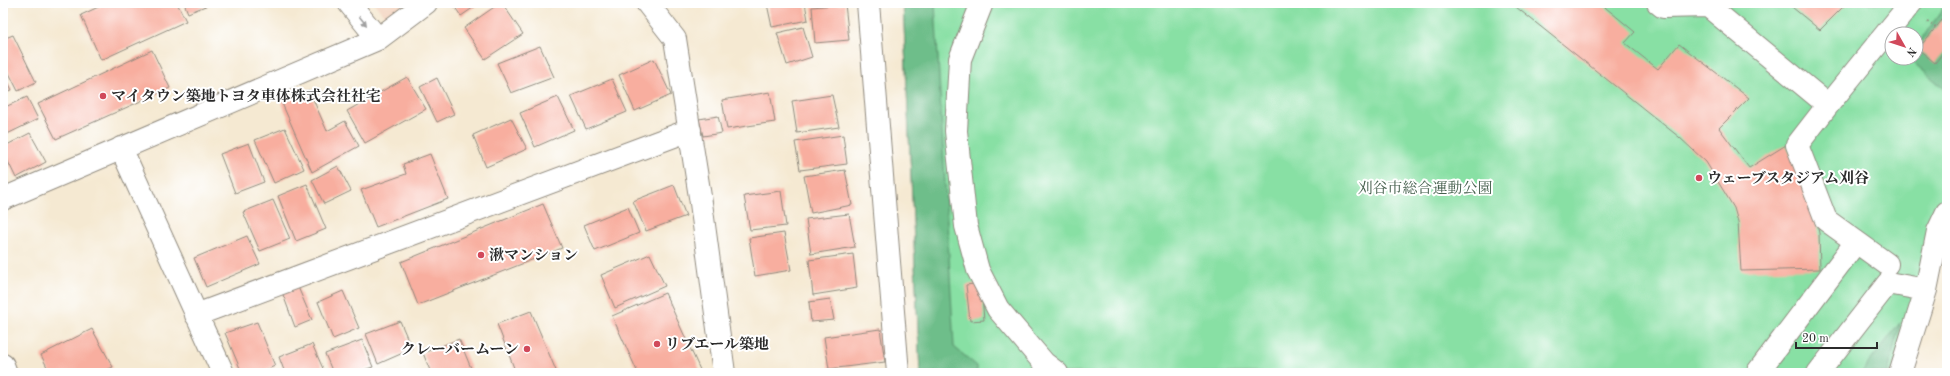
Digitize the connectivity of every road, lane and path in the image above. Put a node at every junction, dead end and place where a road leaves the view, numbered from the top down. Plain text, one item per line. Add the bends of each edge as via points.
1 (349, 3) edge
2 (426, 3) edge
3 (647, 3) edge
4 (868, 3) edge
5 (982, 3) edge
6 (1658, 3) edge
7 (1911, 3) edge
8 (1707, 5) edge
9 (378, 39) junction
10 (1828, 105) junction
11 (690, 130) junction
12 (121, 148) junction
13 (3, 200) edge
14 (1947, 212) edge
15 (1856, 242) junction
16 (1887, 264) dead end
17 (1926, 290) junction
18 (196, 315) junction
19 (3, 365) edge
20 (6, 373) edge
21 (223, 373) edge
22 (724, 373) edge
23 (898, 373) edge
24 (1057, 373) edge
25 (1757, 373) edge
26 (1818, 373) edge
27 (1900, 373) edge

1 -> 9 street
2 - 9 street
3 - 11 street via 675,40
4 - 23 street
5 - 24 street via 960,59 956,131 966,226 978,270 998,309 1044,363
6 - 8 street via 1663,7
7 - 10 street
8 - 10 street
9 - 12 street
10 - 15 street via 1797,145 1826,220
11 - 18 street
11 - 22 street
12 - 13 street
12 - 18 street
14 - 17 street via 1938,231
15 - 16 street
15 - 25 street
17 - 26 street via 1888,283
17 - 27 street
18 - 21 street
19 - 20 street

